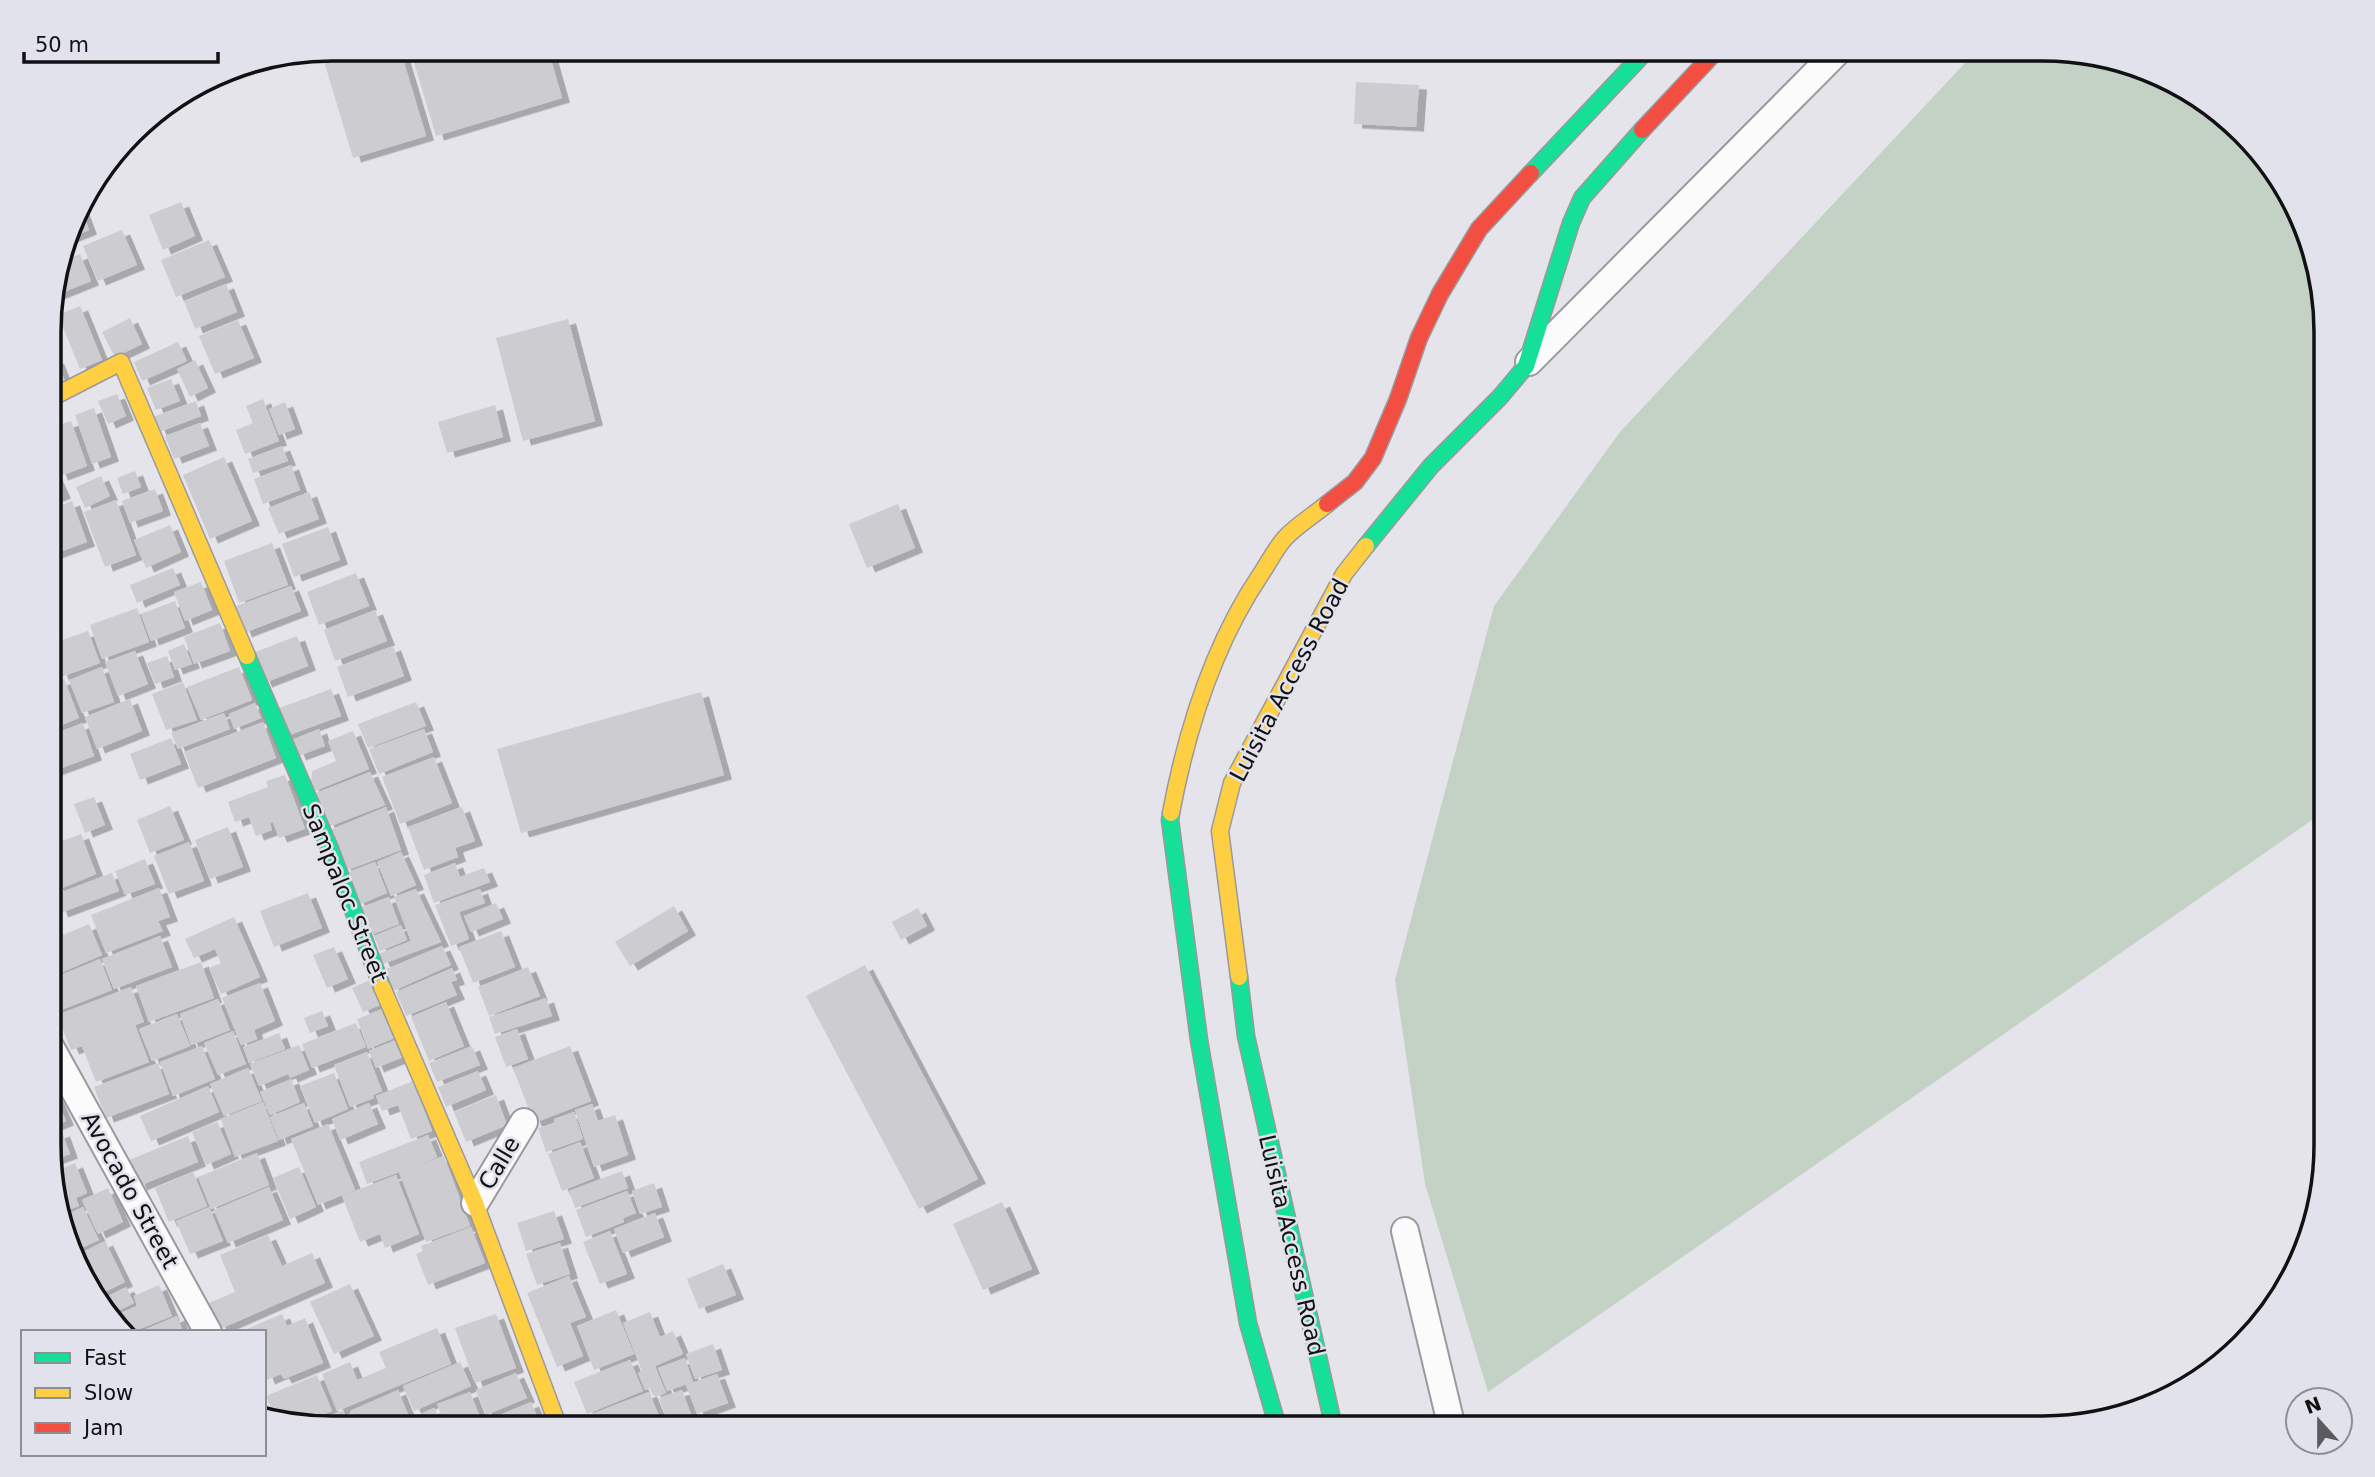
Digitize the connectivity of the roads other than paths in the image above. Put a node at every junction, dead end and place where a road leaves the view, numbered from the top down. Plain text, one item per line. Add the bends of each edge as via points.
1 (1637, 61) edge
2 (1707, 61) edge
3 (1828, 61) edge
4 (1526, 366) junction
5 (61, 393) edge
6 (61, 1066) edge
7 (524, 1122) dead end
8 (475, 1203) junction
9 (1405, 1231) dead end
10 (207, 1330) edge
11 (555, 1416) edge
12 (1275, 1416) edge
13 (1331, 1416) edge
14 (1449, 1416) edge

1 - 12 main road via 1479,229 1424,327 1373,458 1354,482 1285,538 1246,596 1220,645 1179,771 1170,820 1199,1040 1248,1323
2 - 4 main road, Luisita Access Road via 1582,198
3 - 4 street
4 - 13 main road, Luisita Access Road via 1431,466 1344,574 1232,783 1220,831 1246,1036
5 - 8 main road, Sampaloc Street via 121,362 330,849 385,993
6 - 10 street, Avocado Street
7 - 8 street, Calle
8 - 11 main road, Sampaloc Street
9 - 14 street

